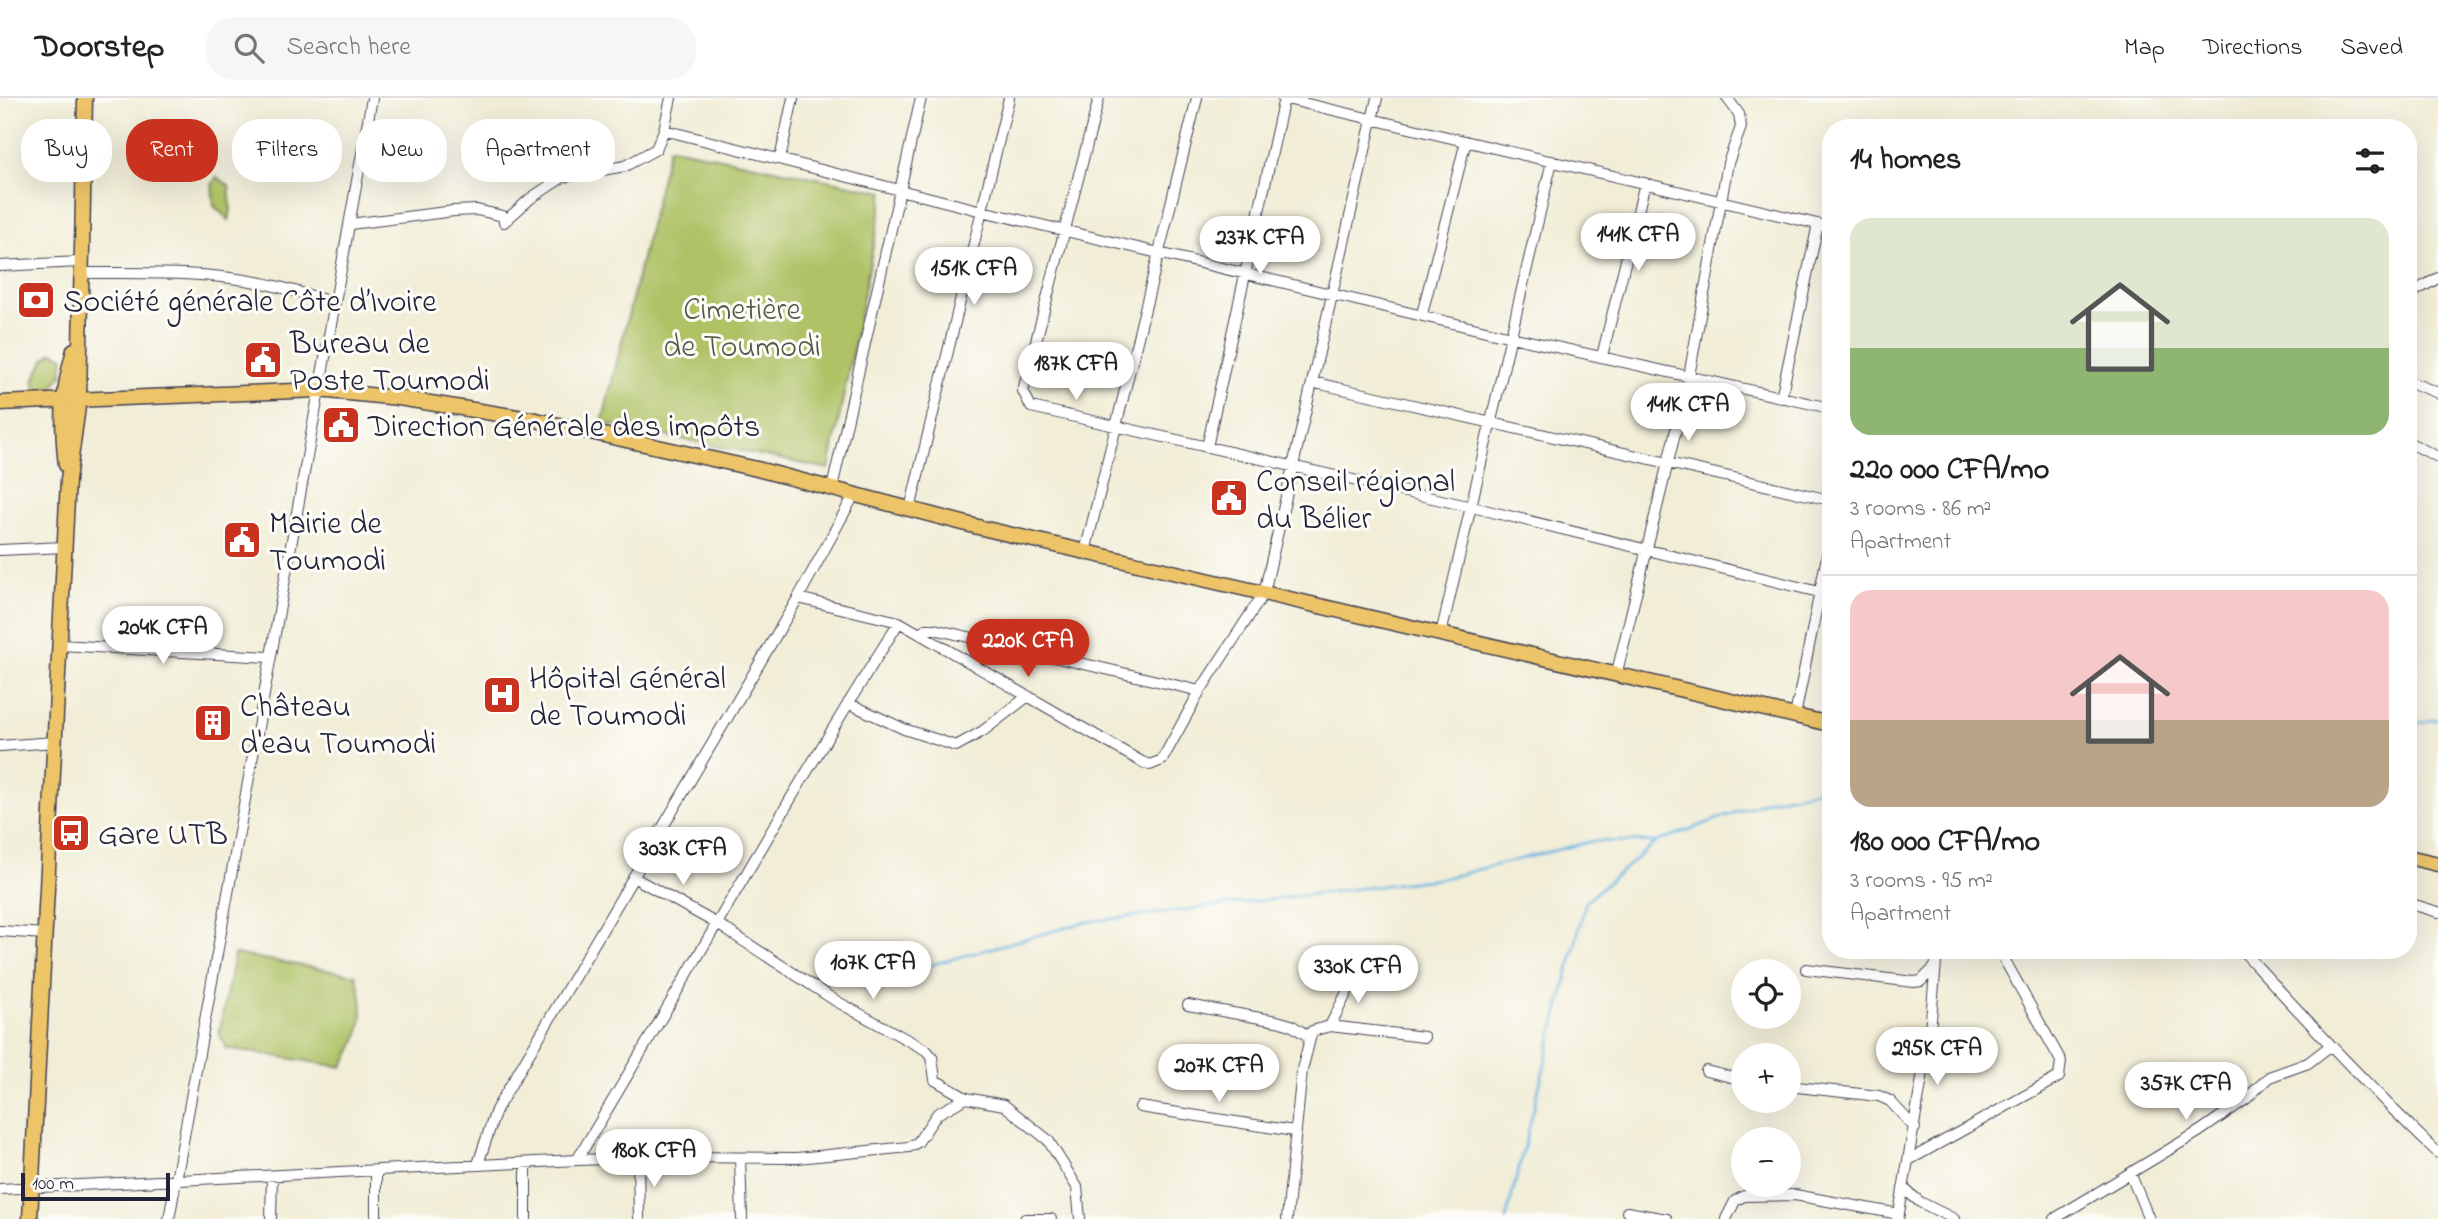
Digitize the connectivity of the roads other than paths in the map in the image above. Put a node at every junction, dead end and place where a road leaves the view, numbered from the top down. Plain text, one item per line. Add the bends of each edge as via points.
1 (85, 98) edge
2 (372, 98) edge
3 (671, 98) edge
4 (793, 98) edge
5 (921, 98) edge
6 (1009, 98) edge
7 (1099, 98) edge
8 (1197, 98) edge
9 (1283, 98) edge
10 (1377, 98) edge
11 (1727, 98) edge
12 (1372, 119) junction
13 (664, 130) junction
14 (1466, 141) junction
15 (780, 159) junction
16 (1552, 161) junction
17 (1645, 183) junction
18 (902, 192) junction
19 (1723, 201) junction
20 (982, 211) junction
21 (1818, 223) junction
22 (350, 224) junction
23 (1822, 224) edge
24 (1067, 230) junction
25 (1157, 251) junction
26 (0, 266) edge
27 (80, 268) junction
28 (1246, 271) junction
29 (2438, 278) edge
30 (2417, 290) edge
31 (1332, 292) junction
32 (334, 303) junction
33 (1422, 314) junction
34 (78, 335) junction
35 (1511, 337) junction
36 (1602, 356) junction
37 (1689, 376) junction
38 (1312, 383) junction
39 (2417, 385) edge
40 (318, 390) junction
41 (2438, 393) edge
42 (1782, 398) junction
43 (62, 399) junction
44 (79, 399) junction
45 (0, 403) edge
46 (1822, 406) edge
47 (1491, 424) junction
48 (1114, 426) junction
49 (2417, 446) edge
50 (1207, 447) junction
51 (2438, 457) edge
52 (1667, 463) junction
53 (1293, 466) junction
54 (68, 480) junction
55 (832, 488) junction
56 (854, 495) junction
57 (1822, 497) edge
58 (1472, 507) junction
59 (910, 509) junction
60 (64, 547) junction
61 (0, 550) edge
62 (1647, 551) junction
63 (1085, 552) junction
64 (1822, 578) edge
65 (1819, 592) junction
66 (1264, 593) junction
67 (1822, 594) edge
68 (797, 598) junction
69 (899, 622) junction
70 (1441, 634) junction
71 (921, 635) junction
72 (60, 645) junction
73 (268, 657) junction
74 (1616, 676) junction
75 (1200, 691) junction
76 (1028, 696) junction
77 (848, 703) junction
78 (1796, 716) junction
79 (1822, 722) edge
80 (55, 742) junction
81 (0, 746) edge
82 (2417, 859) edge
83 (2438, 864) edge
84 (633, 877) junction
85 (2433, 912) edge
86 (2438, 918) edge
87 (719, 925) junction
88 (0, 931) edge
89 (45, 934) junction
90 (1936, 959) edge
91 (2004, 959) edge
92 (2251, 959) edge
93 (1936, 967) junction
94 (1806, 969) dead end
95 (1357, 972) dead end
96 (1188, 1005) dead end
97 (1330, 1026) junction
98 (1308, 1036) junction
99 (1424, 1037) dead end
100 (2330, 1046) junction
101 (1706, 1071) dead end
102 (1731, 1077) edge
103 (1801, 1087) edge
104 (966, 1098) junction
105 (1140, 1107) dead end
106 (1915, 1128) junction
107 (1294, 1131) junction
108 (2438, 1153) edge
109 (638, 1158) junction
110 (740, 1158) junction
111 (577, 1160) junction
112 (1909, 1160) junction
113 (478, 1164) junction
114 (526, 1164) junction
115 (376, 1171) junction
116 (2130, 1173) junction
117 (272, 1177) junction
118 (176, 1182) junction
119 (31, 1188) junction
120 (1903, 1188) junction
121 (0, 1189) edge
122 (1626, 1212) dead end
123 (1898, 1216) edge
124 (30, 1219) edge
125 (169, 1219) edge
126 (271, 1219) edge
127 (376, 1219) edge
128 (526, 1219) edge
129 (639, 1219) edge
130 (742, 1219) edge
131 (1025, 1219) edge
132 (1051, 1219) edge
133 (1080, 1219) edge
134 (1287, 1219) edge
135 (1667, 1219) edge
136 (1726, 1219) edge
137 (1954, 1219) edge
138 (2054, 1219) edge
139 (2149, 1219) edge

1 - 27 main road
2 - 22 street
3 - 13 street
4 - 15 street
5 - 18 street
6 - 20 street
7 - 24 street
8 - 25 street
9 - 12 street
9 - 28 street
10 - 12 street
11 - 19 street via 1741,122 1728,163
12 - 14 street
12 - 31 street
13 - 15 street
13 - 22 street via 656,149 625,166 563,177 504,222 503,216 477,210
14 - 16 street
14 - 33 street
15 - 18 street
16 - 17 street
16 - 35 street
17 - 19 street
17 - 36 street
18 - 20 street
18 - 55 street
19 - 21 street
19 - 37 street
20 - 24 street
20 - 59 street
21 - 23 street
21 - 42 street
22 - 32 street
24 - 25 street
24 - 48 street via 1023,391 1031,407
25 - 28 street
25 - 48 street
26 - 27 street
27 - 32 street via 216,276 263,283
27 - 34 main road
28 - 31 street
28 - 50 street
29 - 30 street
31 - 33 street
31 - 38 street
32 - 40 street
33 - 35 street
34 - 43 main road
34 - 44 main road
35 - 36 street
35 - 47 street
36 - 37 street
37 - 42 street
37 - 52 street
38 - 47 street
38 - 53 street
39 - 41 street
40 - 44 main road
40 - 55 main road via 536,420
40 - 73 street
42 - 46 street
43 - 44 main road
43 - 45 main road
43 - 54 main road
44 - 54 main road
47 - 52 street
47 - 58 street
48 - 50 street
48 - 63 street
49 - 51 street
50 - 53 street
52 - 57 street
52 - 62 street
53 - 58 street
53 - 66 street
54 - 60 main road
55 - 56 main road
56 - 59 main road
56 - 68 street
58 - 62 street
58 - 70 street
59 - 63 main road
60 - 61 street
60 - 72 main road
62 - 65 street
62 - 74 street
63 - 66 main road
64 - 65 street
65 - 67 street
65 - 78 street
66 - 70 main road
66 - 75 street
68 - 69 street
68 - 84 street
69 - 71 street
69 - 77 street
70 - 74 main road
71 - 75 street via 925,629 934,629
71 - 76 street
72 - 73 street
72 - 80 main road
73 - 118 street
74 - 78 main road
75 - 76 street via 1162,760 1150,765
76 - 77 street via 956,747
77 - 87 street
78 - 79 main road
80 - 81 street
80 - 89 main road
82 - 83 main road
84 - 87 street
84 - 113 street via 496,1110
85 - 86 street
87 - 104 street via 836,1001 926,1050 932,1057 935,1080
87 - 111 street
88 - 89 street
89 - 119 main road
90 - 93 street
91 - 112 street via 2061,1061 2059,1077
92 - 100 street
93 - 94 street via 1914,982
93 - 106 street
95 - 97 street
96 - 98 street via 1291,1024
97 - 98 street
97 - 99 street
98 - 107 street
100 - 108 street
100 - 116 street via 2308,1063 2269,1077 2246,1100
101 - 102 street
103 - 106 street via 1880,1096
104 - 110 street via 937,1114 918,1142 909,1147 797,1158
104 - 133 street via 1004,1105 1048,1140 1077,1187
105 - 107 street
106 - 112 street
107 - 134 street
109 - 110 street
109 - 111 street
109 - 129 street
110 - 130 street
111 - 114 street
112 - 120 street
113 - 114 street
113 - 115 street
114 - 128 street
115 - 117 street
115 - 127 street
116 - 138 street
116 - 139 street
117 - 118 street
117 - 126 street
118 - 119 street
118 - 125 street
119 - 121 street
119 - 124 main road
120 - 123 street
120 - 137 street
122 - 135 street
123 - 136 street via 1795,1195 1744,1196 1735,1201
131 - 132 street

